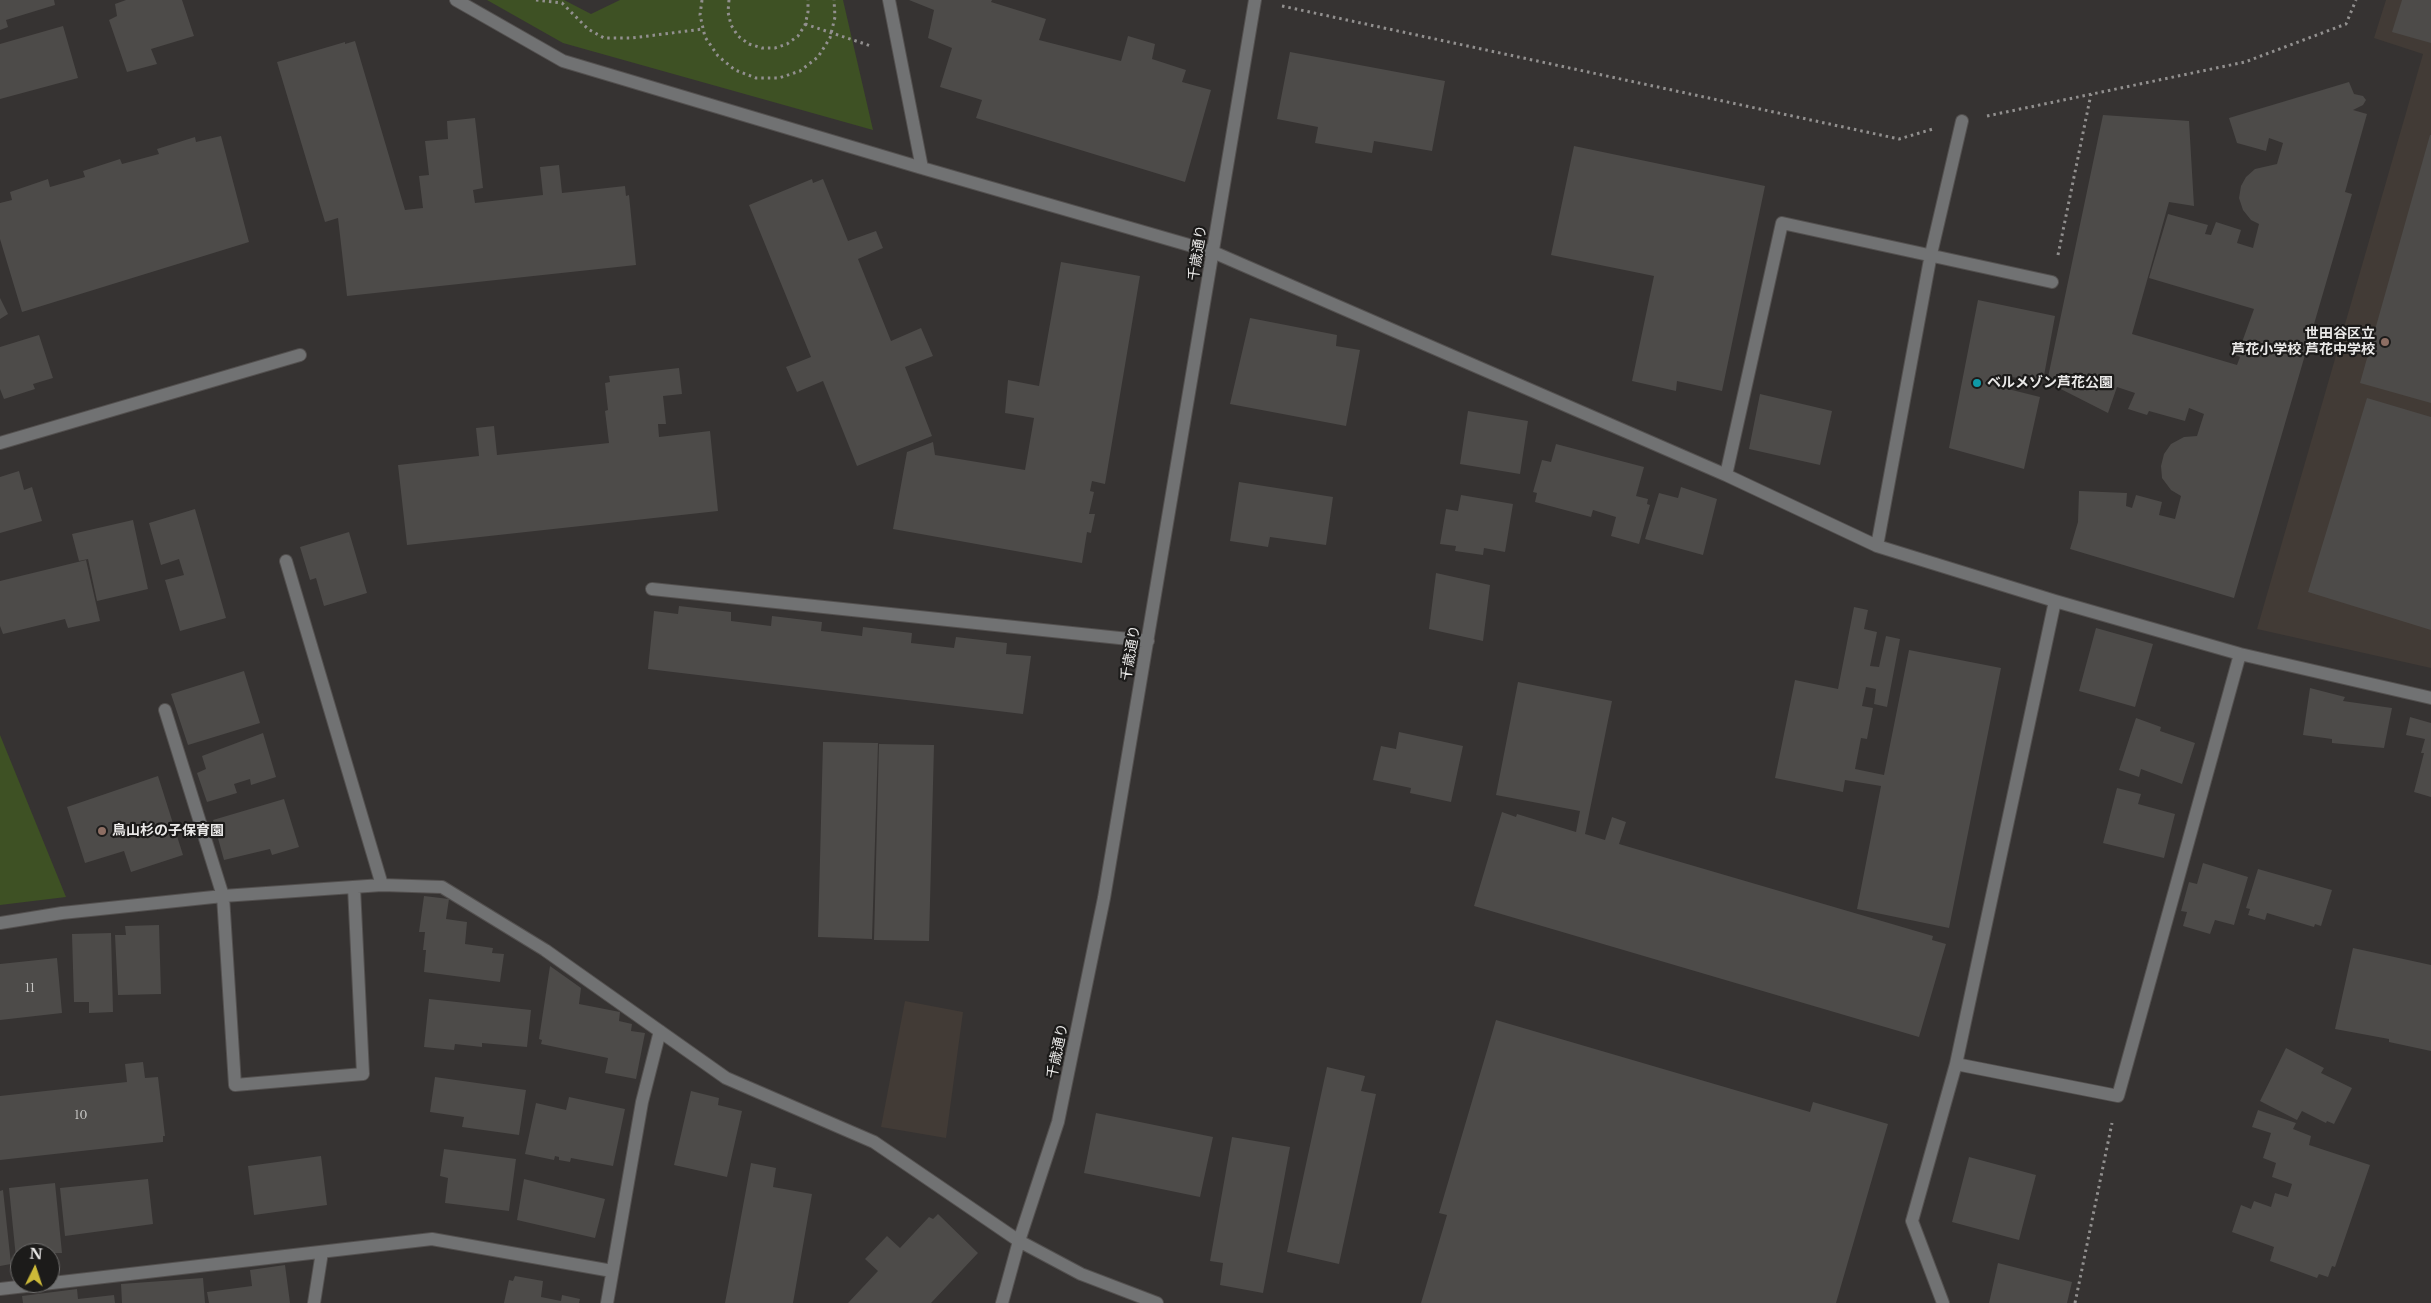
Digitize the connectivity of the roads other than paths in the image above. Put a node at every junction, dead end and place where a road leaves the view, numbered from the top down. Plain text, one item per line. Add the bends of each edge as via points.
1 (456, 0) edge
2 (889, 0) edge
3 (1255, 0) edge
4 (1962, 121) road end
5 (922, 168) junction
6 (1213, 252) junction
7 (1931, 254) junction
8 (2052, 282) road end
9 (300, 355) dead end
10 (0, 443) edge
11 (1726, 475) junction
12 (1877, 546) junction
13 (286, 561) dead end
14 (652, 589) dead end
15 (2055, 601) junction
16 (1148, 641) junction
17 (2240, 654) junction
18 (2431, 698) edge
19 (165, 710) dead end
20 (382, 885) junction
21 (354, 887) junction
22 (222, 896) junction
23 (0, 923) edge
24 (660, 1031) junction
25 (1956, 1064) junction
26 (1019, 1241) junction
27 (322, 1252) junction
28 (612, 1271) junction
29 (0, 1289) edge
30 (314, 1303) edge
31 (607, 1303) edge
32 (1002, 1303) edge
33 (1158, 1303) edge
34 (1943, 1303) edge

1 - 5 street via 563,61
2 - 5 street
3 - 6 street, 千歳通り
4 - 7 street
5 - 6 street
6 - 11 street
6 - 16 street, 千歳通り
7 - 8 street
7 - 11 street via 1782,223
7 - 12 street
9 - 10 street
11 - 12 street
12 - 15 street
13 - 20 street
14 - 16 street
15 - 17 street
15 - 25 street
16 - 26 street, 千歳通り via 1104,898 1069,1075 1058,1122
17 - 18 street
17 - 25 street via 2118,1096
19 - 22 street
20 - 21 street
20 - 24 street via 442,887 545,950
21 - 22 street
21 - 22 street via 363,1074 235,1085
22 - 23 street
24 - 26 street via 726,1078 874,1142
24 - 28 street via 642,1102
25 - 34 street via 1912,1221
26 - 32 street, 千歳通り
26 - 33 street via 1081,1274
27 - 28 street via 432,1239
27 - 29 street
27 - 30 street
28 - 31 street

